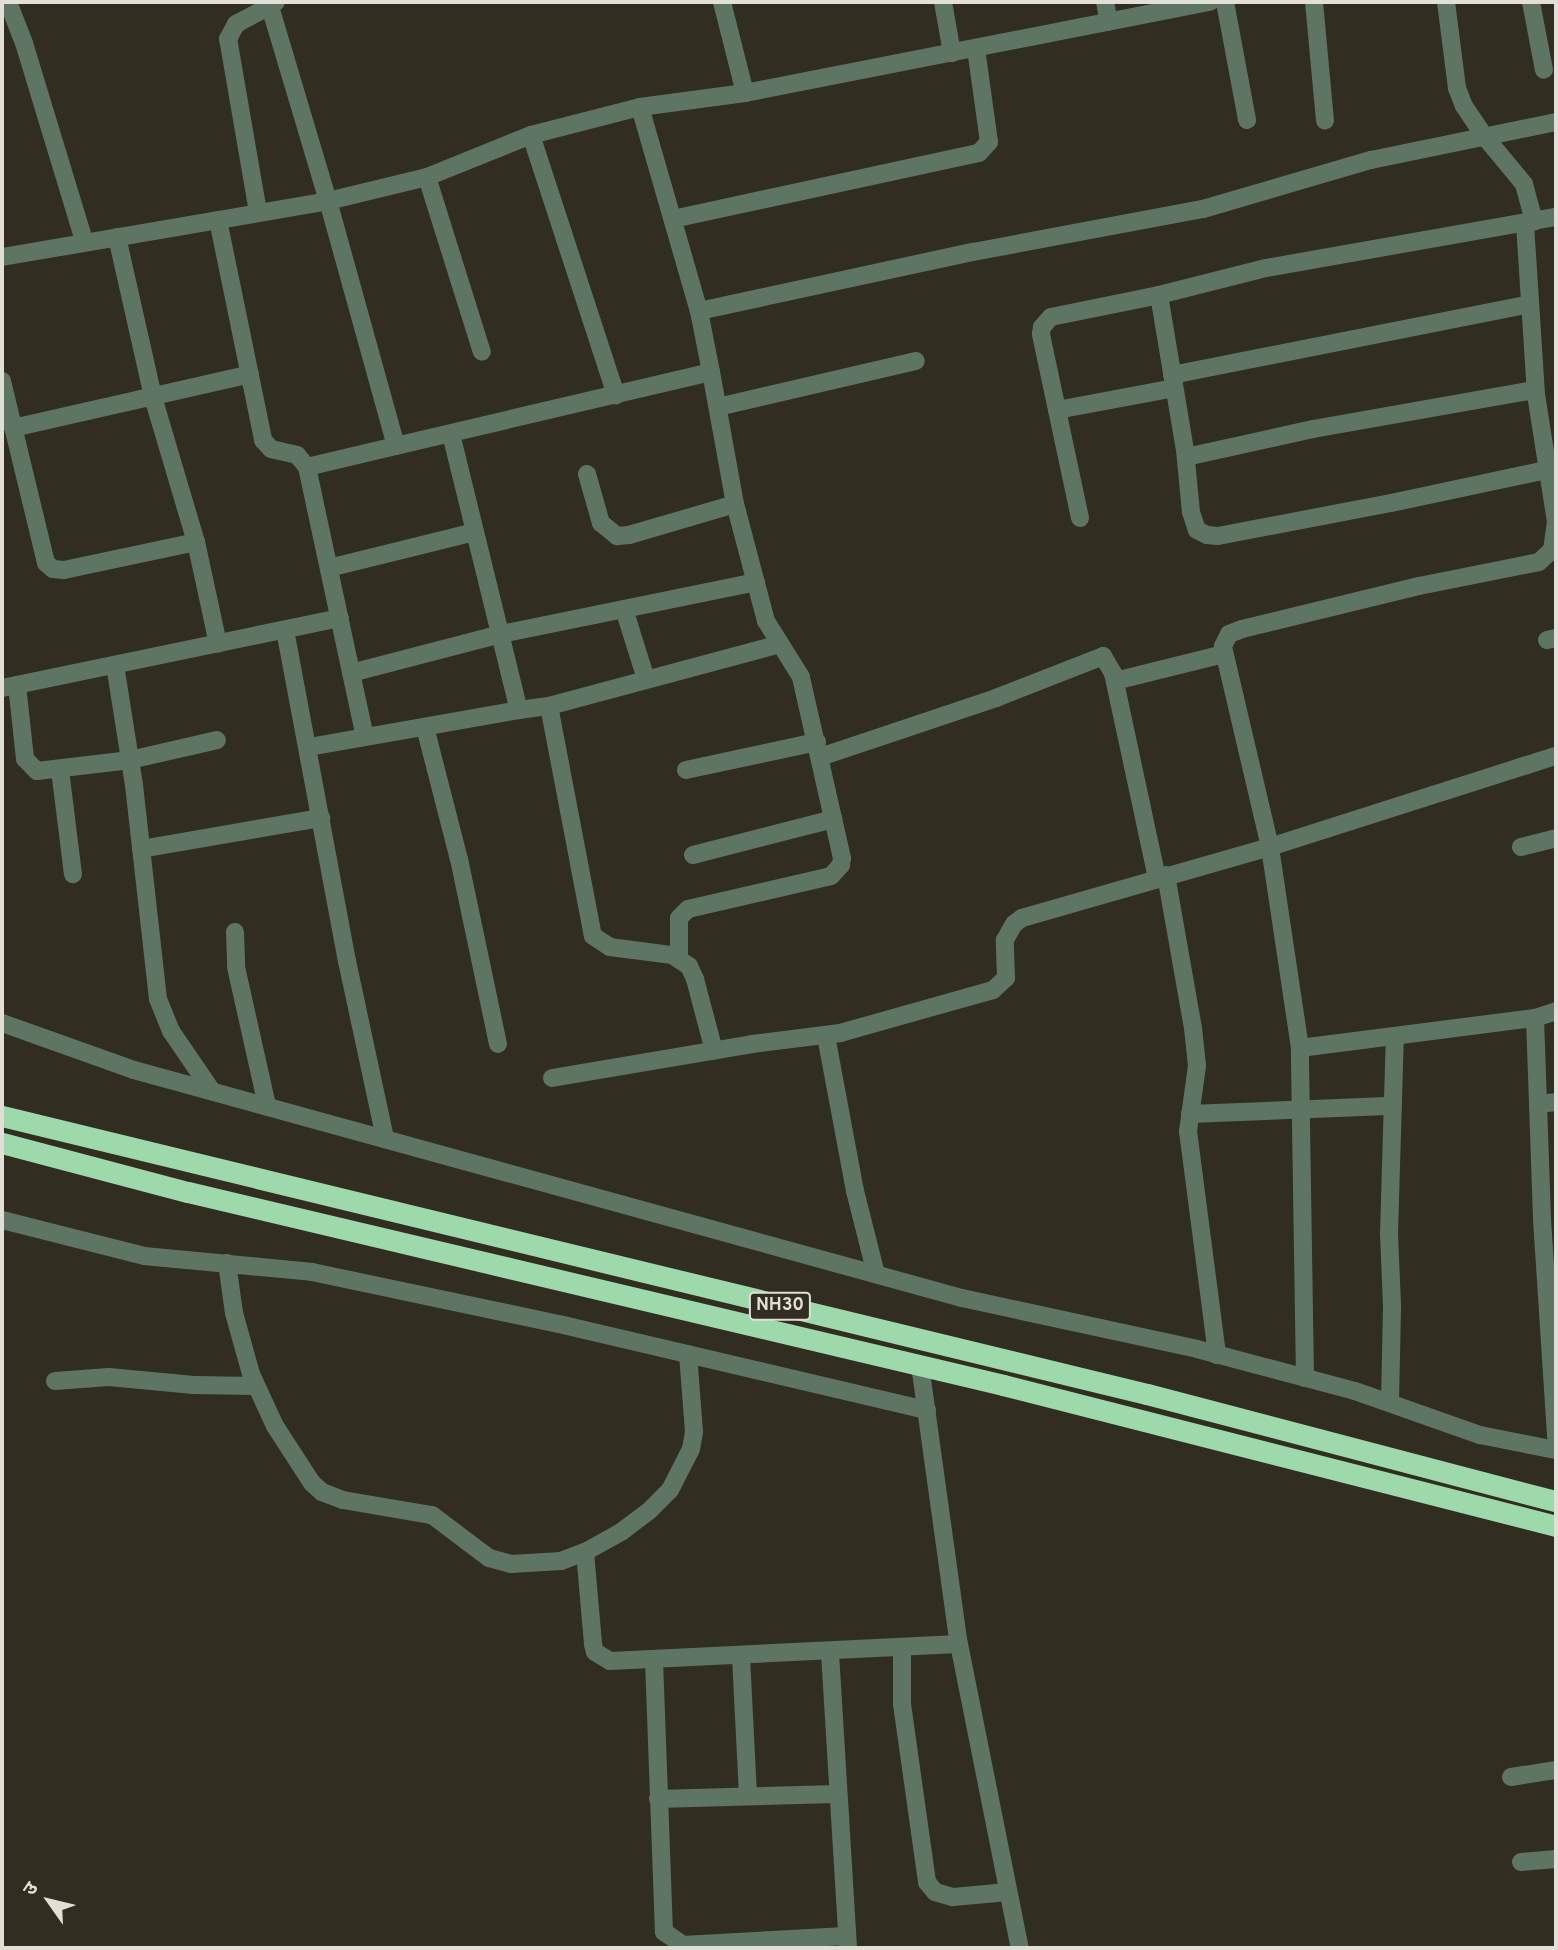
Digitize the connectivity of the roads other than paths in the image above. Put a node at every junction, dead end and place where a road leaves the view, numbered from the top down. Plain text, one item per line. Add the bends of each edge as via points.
1 (8, 2) edge
2 (722, 2) edge
3 (943, 2) edge
4 (1105, 2) edge
5 (1210, 2) edge
6 (1225, 2) edge
7 (1314, 2) edge
8 (1446, 2) edge
9 (1531, 2) edge
10 (273, 4) edge
11 (1109, 22) junction
12 (976, 48) junction
13 (952, 52) junction
14 (1544, 70) dead end
15 (745, 93) junction
16 (640, 107) junction
17 (1247, 120) dead end
18 (1325, 120) dead end
19 (1556, 122) edge
20 (531, 135) junction
21 (1485, 137) junction
22 (427, 177) junction
23 (328, 201) junction
24 (258, 212) junction
25 (1556, 217) edge
26 (673, 219) junction
27 (218, 220) junction
28 (1529, 223) junction
29 (117, 237) junction
30 (84, 241) junction
31 (2, 257) edge
32 (1159, 295) junction
33 (1530, 304) junction
34 (699, 311) junction
35 (482, 352) dead end
36 (916, 361) dead end
37 (711, 372) junction
38 (250, 374) junction
39 (2, 381) edge
40 (1173, 381) junction
41 (1535, 390) junction
42 (616, 395) junction
43 (153, 397) junction
44 (718, 407) junction
45 (1057, 410) junction
46 (13, 428) junction
47 (452, 434) junction
48 (396, 446) junction
49 (1186, 457) junction
50 (307, 467) junction
51 (1546, 470) junction
52 (587, 474) dead end
53 (735, 504) junction
54 (1080, 518) dead end
55 (475, 532) junction
56 (196, 542) junction
57 (329, 568) junction
58 (756, 582) junction
59 (624, 609) junction
60 (340, 618) junction
61 (285, 630) junction
62 (500, 634) junction
63 (218, 644) junction
64 (780, 644) junction
65 (1224, 654) junction
66 (115, 665) junction
67 (351, 673) junction
68 (646, 680) junction
69 (1115, 681) junction
70 (9, 687) edge
71 (549, 706) junction
72 (519, 710) junction
73 (425, 727) junction
74 (365, 737) junction
75 (217, 740) dead end
76 (309, 747) junction
77 (818, 749) junction
78 (1556, 756) edge
79 (130, 760) junction
80 (60, 770) junction
81 (686, 770) dead end
82 (321, 818) junction
83 (833, 819) junction
84 (1556, 838) edge
85 (1270, 847) junction
86 (1521, 847) dead end
87 (141, 849) junction
88 (693, 855) dead end
89 (73, 874) dead end
90 (1162, 877) junction
91 (235, 932) dead end
92 (679, 958) junction
93 (1556, 1011) edge
94 (1535, 1018) junction
95 (2, 1023) edge
96 (826, 1036) junction
97 (1395, 1037) junction
98 (498, 1044) dead end
99 (1300, 1048) junction
100 (714, 1051) junction
101 (552, 1079) dead end
102 (212, 1091) junction
103 (1547, 1103) edge
104 (267, 1106) junction
105 (1393, 1106) junction
106 (1301, 1112) junction
107 (1191, 1114) junction
108 (2, 1116) edge
109 (385, 1139) junction
110 (2, 1143) edge
111 (2, 1220) edge
112 (227, 1263) junction
113 (876, 1274) junction
114 (688, 1354) junction
115 (1217, 1354) junction
116 (920, 1366) junction
117 (1305, 1378) junction
118 (55, 1381) dead end
119 (256, 1386) junction
120 (1390, 1403) junction
121 (927, 1410) junction
122 (1556, 1437) edge
123 (1556, 1450) edge
124 (1556, 1501) edge
125 (1556, 1526) edge
126 (585, 1552) junction
127 (960, 1644) junction
128 (902, 1648) junction
129 (831, 1653) junction
130 (741, 1657) junction
131 (654, 1660) junction
132 (1556, 1770) edge
133 (1511, 1777) dead end
134 (837, 1794) junction
135 (748, 1796) junction
136 (658, 1799) junction
137 (1556, 1859) edge
138 (1521, 1862) dead end
139 (1008, 1892) junction
140 (847, 1942) edge
141 (1020, 1948) edge

1 - 30 street
2 - 15 street
3 - 13 street
4 - 11 street
5 - 11 street
6 - 17 street
7 - 18 street
8 - 21 street via 1457,88
9 - 14 street
10 - 23 street
10 - 24 street via 236,24 228,39
11 - 12 street
12 - 13 street
12 - 26 street via 989,142 979,153
13 - 15 street
15 - 16 street
16 - 20 street
16 - 26 street
19 - 21 street
20 - 22 street
20 - 42 street
21 - 28 street via 1524,184
21 - 34 street via 1360,163 1203,209
22 - 23 street
22 - 35 street
23 - 24 street
23 - 48 street
24 - 27 street
25 - 28 street
26 - 34 street
27 - 29 street
27 - 38 street
28 - 32 street via 1266,268
28 - 33 street
29 - 30 street
29 - 43 street
30 - 31 street
32 - 40 street
32 - 45 street via 1046,320 1041,334
33 - 40 street
33 - 41 street
34 - 37 street
36 - 44 street
37 - 42 street
37 - 44 street
38 - 43 street
38 - 50 street via 266,446 297,456
39 - 46 street
40 - 45 street
40 - 49 street
41 - 49 street
41 - 51 street
42 - 47 street
43 - 46 street
43 - 56 street
44 - 53 street
45 - 54 street
46 - 56 street via 42,553 54,569
47 - 48 street
47 - 55 street
48 - 50 street
49 - 51 street via 1193,522 1197,530 1218,536
50 - 57 street
51 - 65 street via 1555,539 1552,550 1539,562 1242,629 1229,634
52 - 53 street via 601,523 617,536
53 - 58 street
55 - 57 street
55 - 62 street
56 - 63 street
57 - 60 street
58 - 59 street
58 - 64 street via 766,621
59 - 62 street
59 - 68 street
60 - 61 street
60 - 67 street
61 - 63 street
61 - 76 street
62 - 67 street
62 - 72 street
63 - 66 street
64 - 68 street
64 - 77 street via 801,677
65 - 69 street
65 - 85 street
66 - 70 street
66 - 79 street
67 - 74 street
68 - 71 street
69 - 77 street via 1107,659 1094,658 996,698
69 - 90 street
70 - 80 street via 25,759 37,771
71 - 72 street
71 - 92 street via 593,936 610,947
72 - 73 street
73 - 74 street
73 - 98 street via 459,859
74 - 76 street
75 - 79 street
76 - 82 street
77 - 81 street
77 - 83 street
78 - 85 street
79 - 80 street
79 - 87 street
80 - 89 street
82 - 87 street
82 - 109 street
83 - 88 street
83 - 92 street via 842,858 831,876 688,909 679,918
84 - 86 street
85 - 90 street
85 - 99 street
87 - 102 street via 162,1014
90 - 96 street via 1022,918 1005,940 1009,971 993,990
90 - 107 street via 1194,1028 1197,1066
91 - 104 street via 236,967
92 - 100 street via 695,979
93 - 94 street
94 - 97 street
94 - 103 street
95 - 102 street via 134,1070
96 - 100 street
96 - 113 street
97 - 99 street
97 - 105 street
99 - 106 street
100 - 101 street
102 - 104 street
103 - 122 street via 1543,1244
104 - 109 street
105 - 106 street
105 - 120 street
106 - 107 street
106 - 117 street
107 - 115 street via 1190,1154
108 - 124 highway, NH30 via 1147,1394
109 - 113 street
110 - 116 highway, NH30 via 188,1192
111 - 112 street via 144,1256
112 - 114 street via 312,1272
112 - 119 street via 242,1346
113 - 115 street via 962,1298
114 - 121 street
114 - 126 street via 694,1432 682,1471 650,1510
115 - 117 street
116 - 121 street
116 - 125 highway, NH30
117 - 120 street
118 - 119 street via 109,1377
119 - 126 street via 298,1465 322,1492 342,1500 432,1515 499,1562 531,1565
120 - 123 street via 1480,1435
121 - 127 street
126 - 131 street via 595,1652 610,1661
127 - 128 street
127 - 139 street
128 - 129 street
128 - 139 street via 902,1704 927,1882 935,1892 953,1897
129 - 130 street
129 - 134 street
130 - 131 street
130 - 135 street
131 - 136 street
132 - 133 street
134 - 135 street
134 - 140 street
135 - 136 street
136 - 140 street via 662,1925 669,1938 684,1945
137 - 138 street
139 - 141 street

